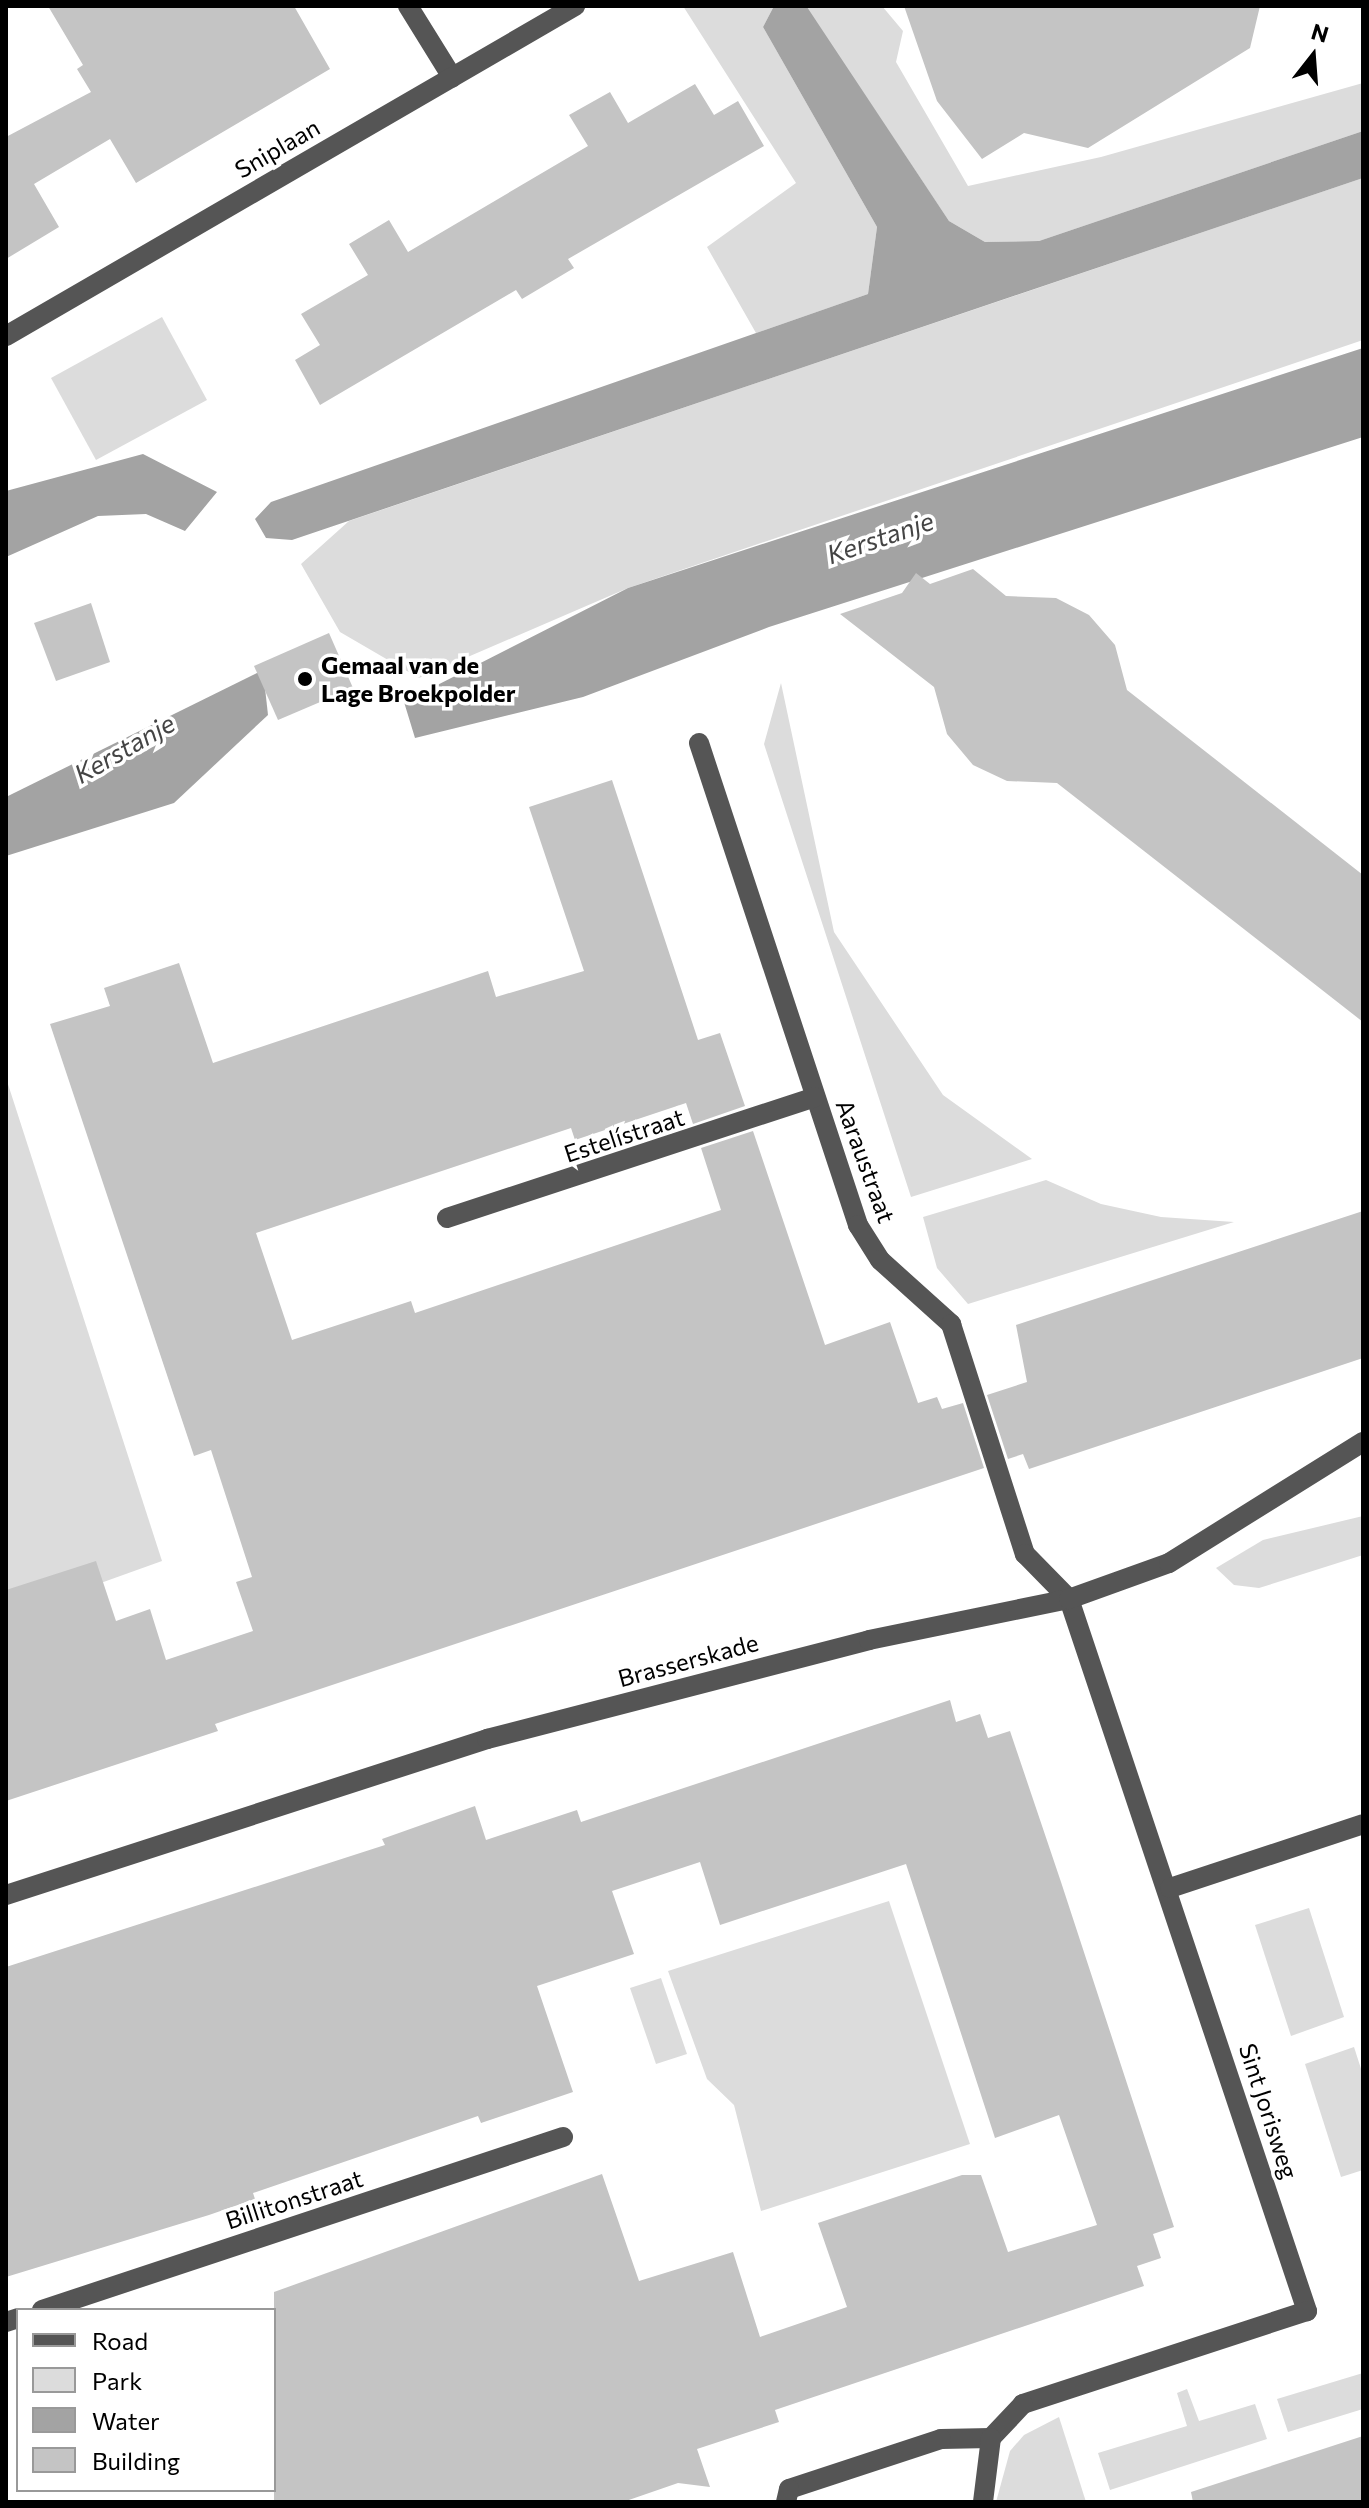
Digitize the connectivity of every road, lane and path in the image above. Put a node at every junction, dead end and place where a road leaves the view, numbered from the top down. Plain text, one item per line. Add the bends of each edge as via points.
1 (408, 6) edge
2 (575, 6) edge
3 (452, 77) junction
4 (6, 336) edge
5 (699, 743) dead end
6 (815, 1097) junction
7 (447, 1218) dead end
8 (1363, 1442) edge
9 (1069, 1599) junction
10 (1363, 1824) edge
11 (1170, 1888) junction
12 (6, 1895) edge
13 (563, 2137) dead end
14 (48, 2308) edge
15 (991, 2438) junction
16 (786, 2502) edge
17 (983, 2502) edge

1 - 3 street
2 - 3 street, Sniplaan
3 - 4 street, Sniplaan
5 - 6 street, Aaraustraat
6 - 7 street, Estelístraat
6 - 9 street, Aaraustraat via 858,1225 880,1260 951,1324 1025,1554
8 - 9 street, Brasserskade via 1169,1563
9 - 11 street, Sint Jorisweg
9 - 12 street, Brasserskade via 869,1640 487,1739
10 - 11 street
11 - 15 street, Sint Jorisweg via 1307,2311 1023,2404
13 - 14 street, Billitonstraat
15 - 16 street via 941,2439 789,2489
15 - 17 street

